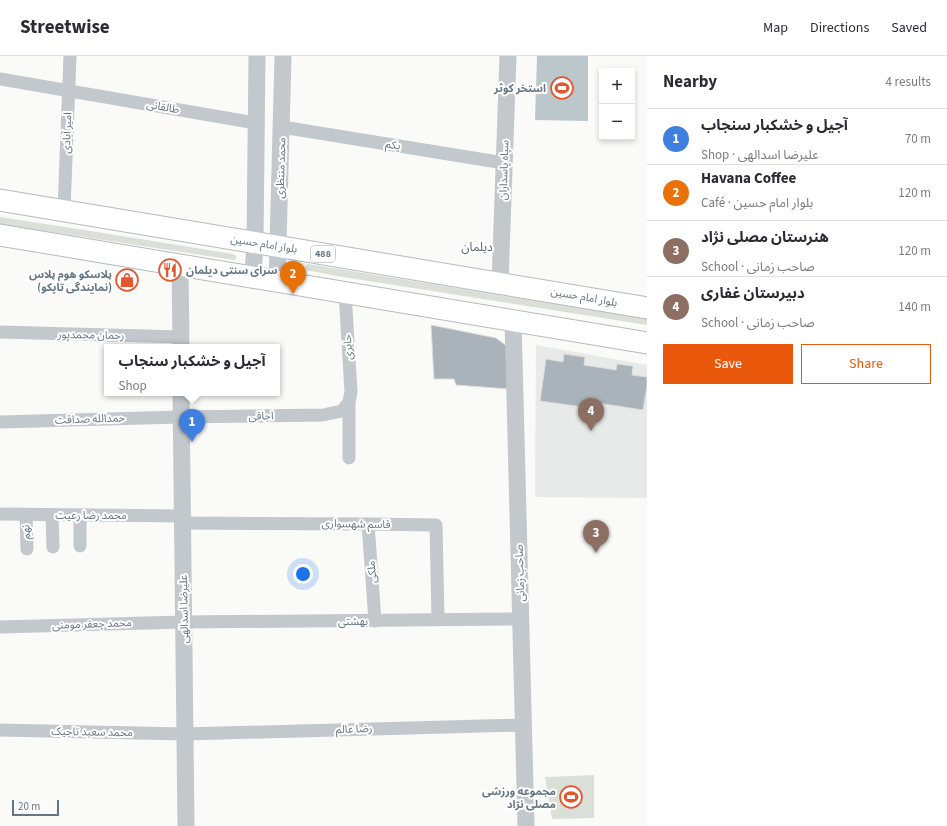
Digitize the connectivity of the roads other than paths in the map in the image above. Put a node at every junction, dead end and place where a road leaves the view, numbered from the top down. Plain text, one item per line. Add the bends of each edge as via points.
1 (70, 56) edge
2 (257, 56) edge
3 (284, 56) edge
4 (505, 56) edge
5 (0, 79) edge
6 (69, 91) junction
7 (256, 123) junction
8 (282, 127) junction
9 (504, 163) junction
10 (256, 178) junction
11 (280, 181) junction
12 (0, 200) edge
13 (64, 210) junction
14 (0, 235) edge
15 (255, 242) junction
16 (279, 246) junction
17 (180, 265) junction
18 (253, 277) junction
19 (278, 281) junction
20 (500, 283) junction
21 (345, 292) junction
22 (647, 308) edge
23 (514, 320) junction
24 (0, 332) edge
25 (181, 342) edge
26 (647, 343) edge
27 (181, 396) edge
28 (345, 407) junction
29 (180, 416) junction
30 (0, 422) edge
31 (349, 458) dead end
32 (0, 514) edge
33 (26, 515) junction
34 (52, 515) junction
35 (80, 515) junction
36 (183, 519) junction
37 (368, 524) junction
38 (80, 546) dead end
39 (54, 547) dead end
40 (27, 549) dead end
41 (375, 620) junction
42 (438, 620) junction
43 (522, 620) junction
44 (184, 622) junction
45 (0, 627) edge
46 (524, 725) junction
47 (0, 730) edge
48 (184, 734) junction
49 (186, 826) edge
50 (526, 826) edge

1 - 6 street, امیر آبادی
2 - 7 street
3 - 8 street, محمد منتظری
4 - 9 street, سپاه پاسداران
5 - 6 street, طالقانی
6 - 7 street, طالقانی
6 - 13 street, امیر آبادی
7 - 10 street
8 - 9 street, یکم
8 - 11 street, محمد منتظری
9 - 20 street, سپاه پاسداران
10 - 11 street
10 - 15 street
11 - 16 street, محمد منتظری
12 - 13 main road, بلوار امام حسین / 488
13 - 15 main road, بلوار امام حسین / 488
14 - 17 main road
15 - 16 main road, بلوار امام حسین / 488
15 - 18 street
16 - 19 street, محمد منتظری
16 - 20 main road, بلوار امام حسین / 488
17 - 18 main road
17 - 25 street
18 - 19 main road
19 - 21 main road
20 - 22 main road, بلوار امام حسین / 488
21 - 23 main road
21 - 28 street, حایری via 350,392
23 - 26 main road
23 - 43 street, صاحب زمانی
24 - 25 street, رحمان محمدپور
27 - 29 street, علیرضا اسدالهی
28 - 29 street, اجاقی via 323,415
28 - 31 street, حایری
29 - 30 street, حمدالله صداقت
29 - 36 street, علیرضا اسدالهی
32 - 33 street, محمد رضا رعیت
33 - 34 street, محمد رضا رعیت
33 - 40 street, نهم
34 - 35 street, محمد رضا رعیت
34 - 39 street
35 - 36 street, محمد رضا رعیت
35 - 38 street
36 - 37 street, قاسم شهسواری
36 - 44 street, علیرضا اسدالهی
37 - 41 street, ملکی
37 - 42 street, قاسم شهسواری via 436,525
41 - 42 street, بهشتی
41 - 44 street, بهشتی
42 - 43 street, بهشتی
43 - 46 street, صاحب زمانی
44 - 45 street, محمد جعفر مومنی
44 - 48 street, علیرضا اسدالهی
46 - 48 street, رضا عالم
46 - 50 street, صاحب زمانی
47 - 48 street, محمد سعید تاجیک
48 - 49 street, علیرضا اسدالهی

